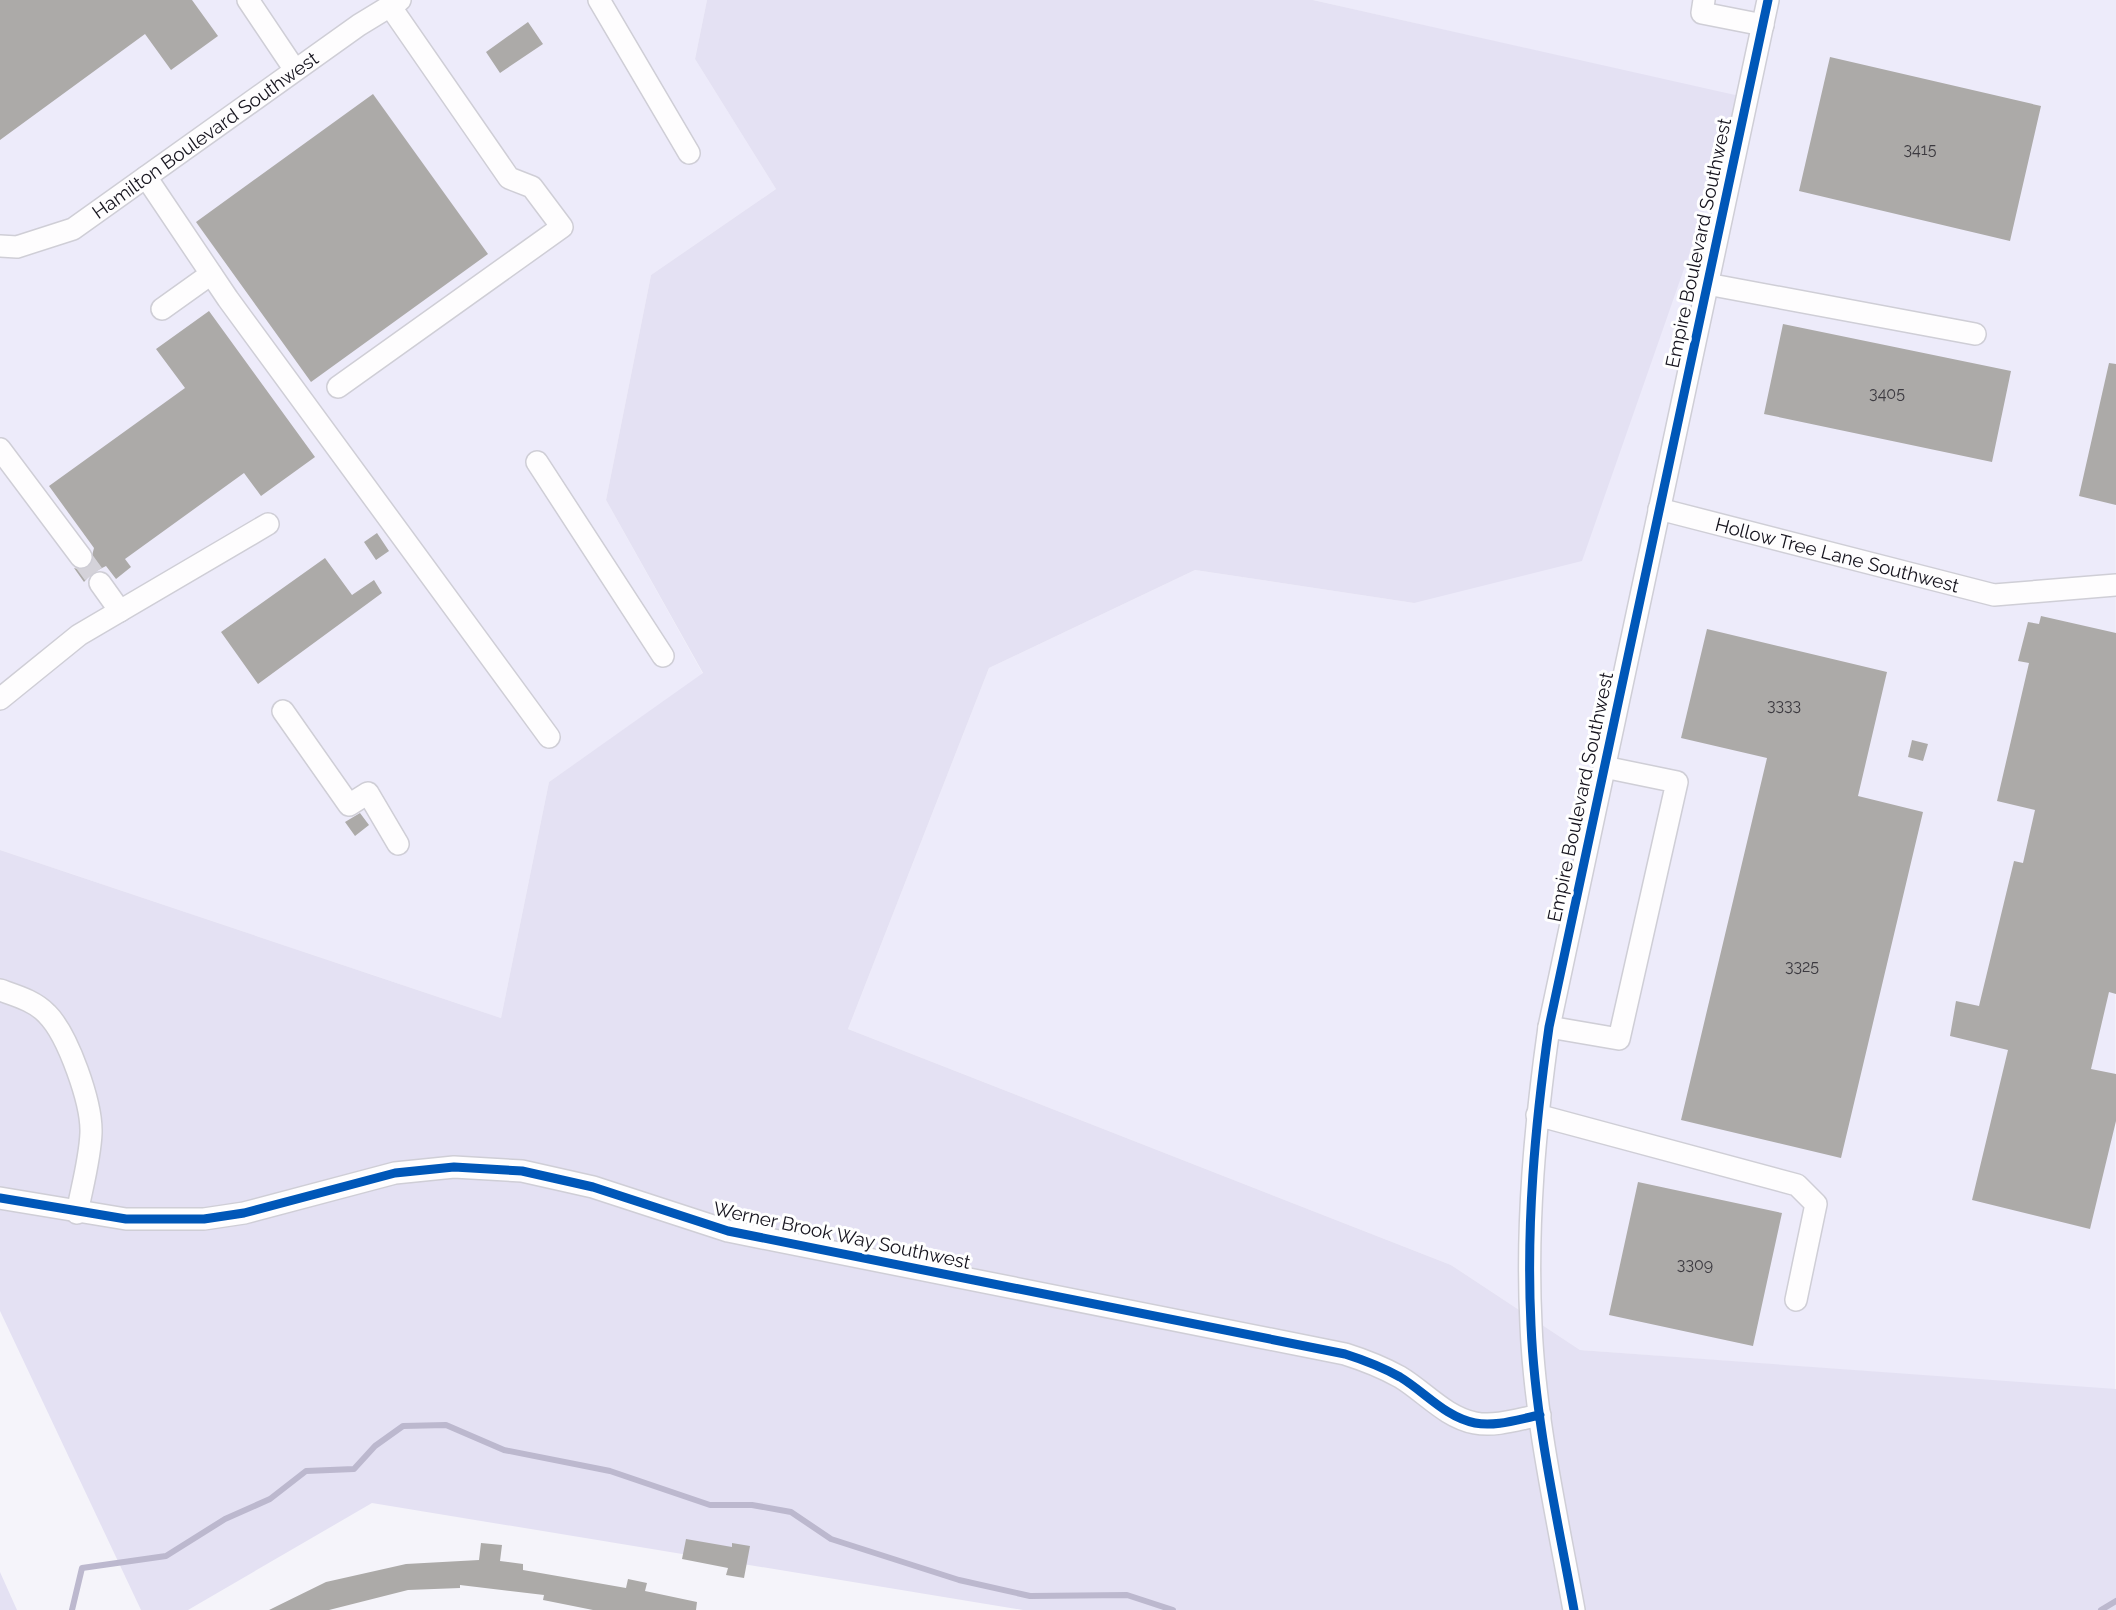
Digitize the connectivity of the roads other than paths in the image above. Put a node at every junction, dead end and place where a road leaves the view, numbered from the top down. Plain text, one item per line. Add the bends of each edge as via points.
1 (247, 0) edge
2 (598, 0) edge
3 (1704, 0) edge
4 (1768, 0) edge
5 (395, 3) edge
6 (1763, 25) junction
7 (295, 71) junction
8 (689, 153) dead end
9 (146, 177) junction
10 (0, 246) edge
11 (211, 274) junction
12 (1707, 284) junction
13 (162, 309) dead end
14 (1975, 334) dead end
15 (338, 387) dead end
16 (0, 449) edge
17 (537, 462) dead end
18 (1659, 509) junction
19 (268, 524) dead end
20 (81, 557) tunnel mouth
21 (100, 583) tunnel mouth
22 (2116, 586) edge
23 (120, 611) junction
24 (663, 656) dead end
25 (0, 699) edge
26 (283, 711) dead end
27 (549, 737) dead end
28 (1604, 767) junction
29 (398, 844) dead end
30 (0, 990) edge
31 (1549, 1027) junction
32 (1537, 1115) junction
33 (0, 1198) edge
34 (77, 1213) junction
35 (1796, 1300) dead end
36 (1540, 1415) junction
37 (1574, 1610) edge

1 - 7 street
2 - 8 street
3 - 6 street via 1702,13
4 - 6 street, Empire Boulevard Southwest
5 - 7 street, Hamilton Boulevard Southwest
5 - 15 street via 509,178 532,187 562,227
6 - 12 street, Empire Boulevard Southwest
7 - 9 street, Hamilton Boulevard Southwest
9 - 10 street, Hamilton Boulevard Southwest via 73,229 17,247
9 - 11 street
11 - 13 street
11 - 27 street
12 - 14 street
12 - 18 street, Empire Boulevard Southwest
16 - 20 street
17 - 24 street
18 - 22 street, Hollow Tree Lane Southwest via 1994,595
18 - 28 street, Empire Boulevard Southwest
19 - 23 street
21 - 23 street
23 - 25 street via 79,635
26 - 29 street via 349,805 368,793
28 - 31 street, Empire Boulevard Southwest
28 - 31 street via 1677,782 1619,1039
30 - 34 street via 47,1013 61,1031 90,1112 91,1135
31 - 32 street, Empire Boulevard Southwest
32 - 35 street via 1797,1185 1807,1192 1816,1204
32 - 36 street, Empire Boulevard Southwest via 1529,1220 1531,1326
33 - 34 street, Werner Brook Way Southwest
34 - 36 street, Werner Brook Way Southwest via 126,1219 204,1219 396,1173 454,1167 522,1171 593,1187 728,1231 1345,1354 1383,1368 1452,1415 1475,1423
36 - 37 street, Empire Boulevard Southwest

